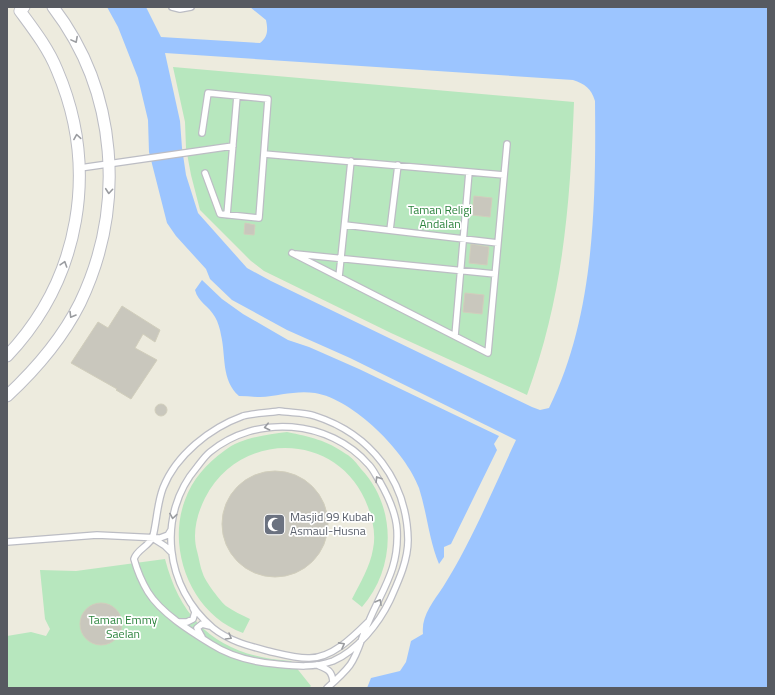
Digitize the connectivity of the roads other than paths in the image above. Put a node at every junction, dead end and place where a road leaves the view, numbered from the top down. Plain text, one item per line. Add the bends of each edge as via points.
1 (53, 7) edge
2 (172, 7) edge
3 (191, 7) edge
4 (22, 9) edge
5 (237, 96) junction
6 (202, 133) dead end
7 (507, 144) dead end
8 (233, 146) junction
9 (264, 154) junction
10 (351, 161) junction
11 (110, 164) junction
12 (398, 166) junction
13 (80, 168) junction
14 (469, 172) junction
15 (205, 173) dead end
16 (504, 175) junction
17 (228, 215) junction
18 (345, 225) junction
19 (390, 230) junction
20 (463, 239) junction
21 (498, 242) junction
22 (341, 258) junction
23 (461, 271) junction
24 (495, 274) junction
25 (339, 277) junction
26 (455, 336) junction
27 (7, 356) edge
28 (7, 396) edge
29 (154, 528) junction
30 (171, 529) junction
31 (152, 538) junction
32 (160, 538) junction
33 (7, 542) edge
34 (146, 546) junction
35 (165, 546) junction
36 (172, 554) junction
37 (192, 606) junction
38 (179, 622) junction
39 (368, 622) junction
40 (212, 627) junction
41 (364, 638) junction
42 (203, 639) junction
43 (317, 665) junction
44 (333, 682) junction
45 (328, 688) edge

1 -> 11 street via 66,24 93,79 107,133
2 - 3 lane via 180,10
13 -> 4 street via 76,130 67,95 56,68
5 - 6 lane via 208,93
5 - 8 lane
5 - 9 lane via 268,99
7 - 16 lane
8 - 11 lane
8 - 17 lane
9 - 10 lane
9 - 17 lane via 259,218
10 - 12 lane
10 - 18 lane
11 - 13 lane
11 -> 28 street via 110,189 102,241 80,303 44,358
12 - 14 lane
12 - 19 lane
27 -> 13 street via 42,311 62,272 72,239
14 - 16 lane
14 - 20 lane
15 - 17 lane via 220,214
16 - 21 lane
18 - 19 lane
18 - 22 lane
19 - 20 lane
20 - 21 lane
20 - 23 lane
21 - 24 lane
22 - 23 lane
22 - 25 lane
22 - 25 lane via 292,253
23 - 24 lane
23 - 26 lane
24 - 26 lane via 488,353
25 - 26 lane
29 - 31 lane
29 - 32 lane via 155,534
29 - 41 lane via 155,514 163,487 174,467 194,445 217,428 244,416 279,411 314,416 343,428 367,444 391,474 404,509 408,541 402,574 383,615
30 - 32 lane via 168,535
30 - 36 lane
39 -> 30 lane via 383,595 394,565 397,529 388,495 369,465 342,442 309,428 274,426 239,434 209,452 186,479 173,512
31 - 32 lane
31 - 33 lane via 97,535
31 - 34 lane
31 - 35 lane
34 - 35 lane
34 - 38 lane via 136,553 134,559 137,570 148,593
35 - 36 lane
36 - 37 lane via 176,576
37 - 38 lane via 195,612 193,619
37 - 40 lane
38 - 42 lane
40 -> 39 lane via 242,644 310,658 331,652 349,642
39 - 41 lane
40 - 42 lane via 202,624 197,628
41 - 43 lane via 344,656
41 - 44 lane via 350,664
42 - 43 lane via 222,651 256,662 305,667
43 - 44 lane via 328,669
44 - 45 lane

